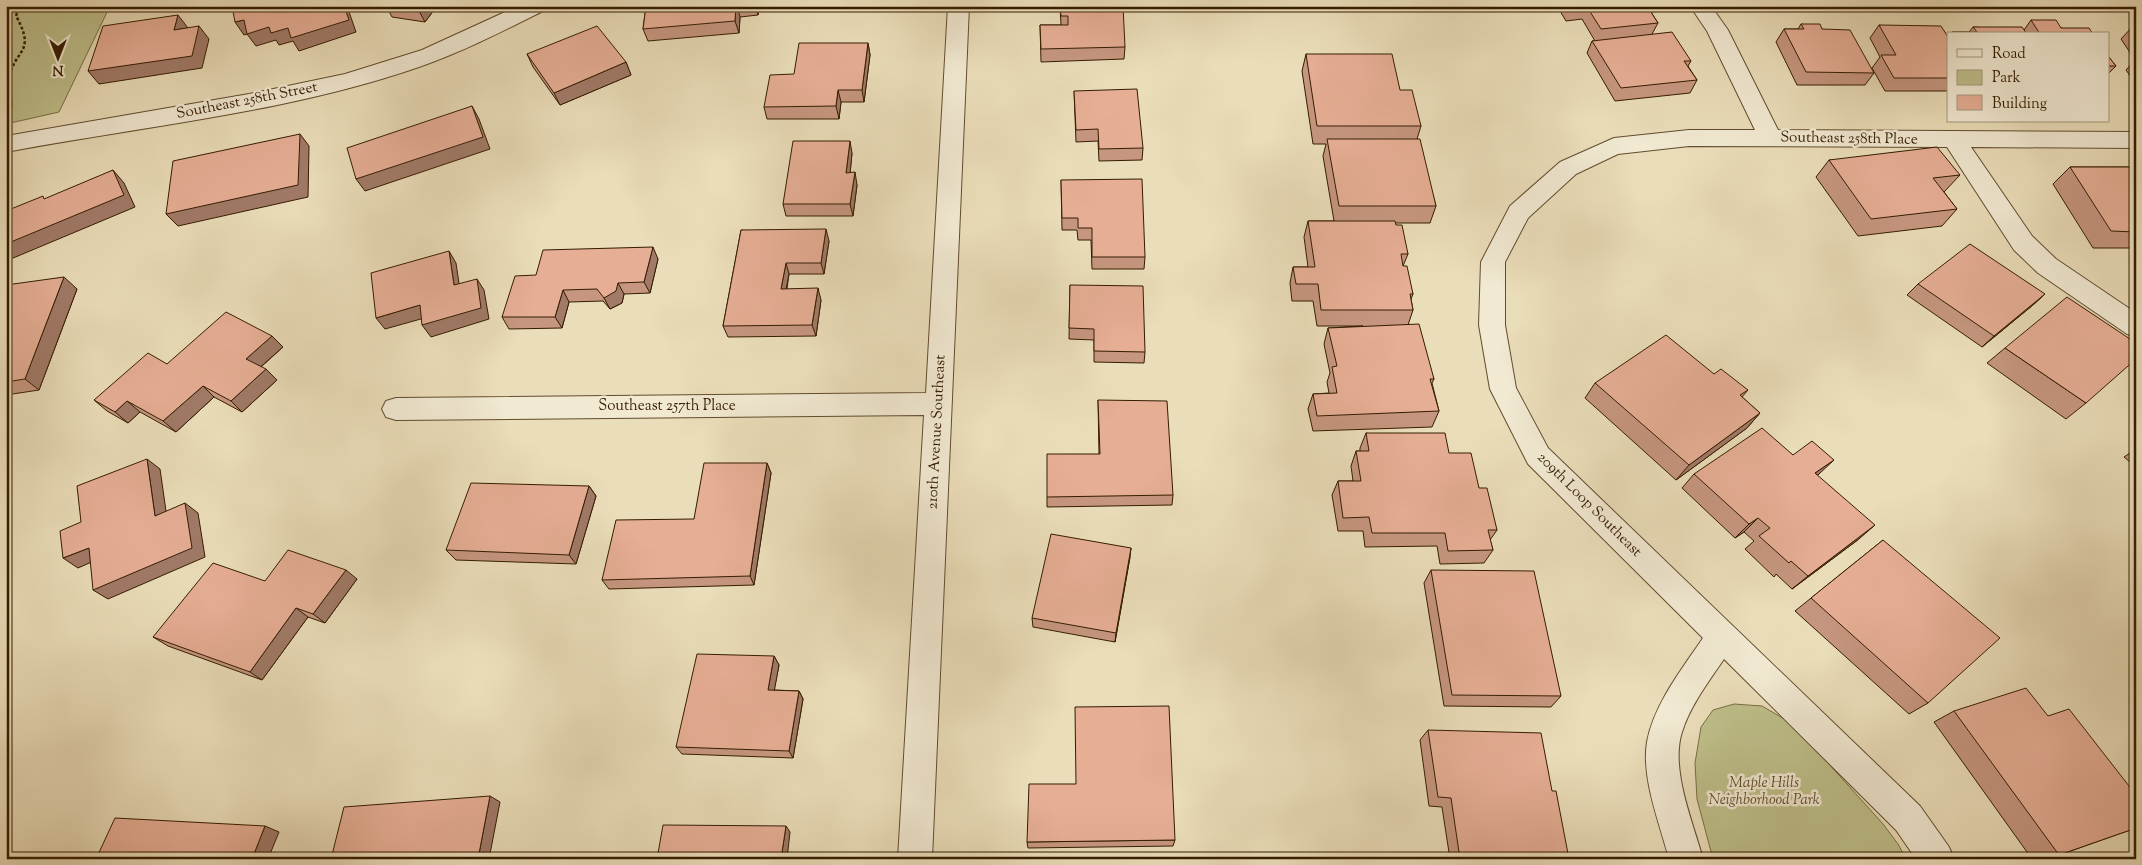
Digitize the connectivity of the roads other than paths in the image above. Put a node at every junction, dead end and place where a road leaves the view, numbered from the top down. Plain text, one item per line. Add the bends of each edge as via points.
1 (536, 6) edge
2 (959, 6) edge
3 (1700, 6) edge
4 (1771, 138) junction
5 (1954, 140) junction
6 (2136, 140) edge
7 (6, 144) edge
8 (1568, 168) joint
9 (2136, 327) edge
10 (938, 404) junction
11 (396, 409) dead end
12 (1722, 636) junction
13 (915, 859) edge
14 (1686, 859) edge
15 (1937, 859) edge

1 - 7 street, Southeast 258th Street via 444,50 394,68 284,96
2 - 10 street, 210th Avenue Southeast
3 - 4 street via 1717,30
4 - 5 street, Southeast 258th Place
4 - 8 street, Southeast 258th Place via 1689,138 1614,146
5 - 6 street, Southeast 258th Place
5 - 9 street via 2023,242 2047,266
8 - 12 street, 209th Loop Southeast via 1519,212 1493,262 1492,325 1503,389 1538,456
10 - 11 street, Southeast 257th Place
10 - 13 street, 210th Avenue Southeast
12 - 14 street via 1668,722 1663,743 1664,776
12 - 15 street, 209th Loop Southeast via 1908,818

